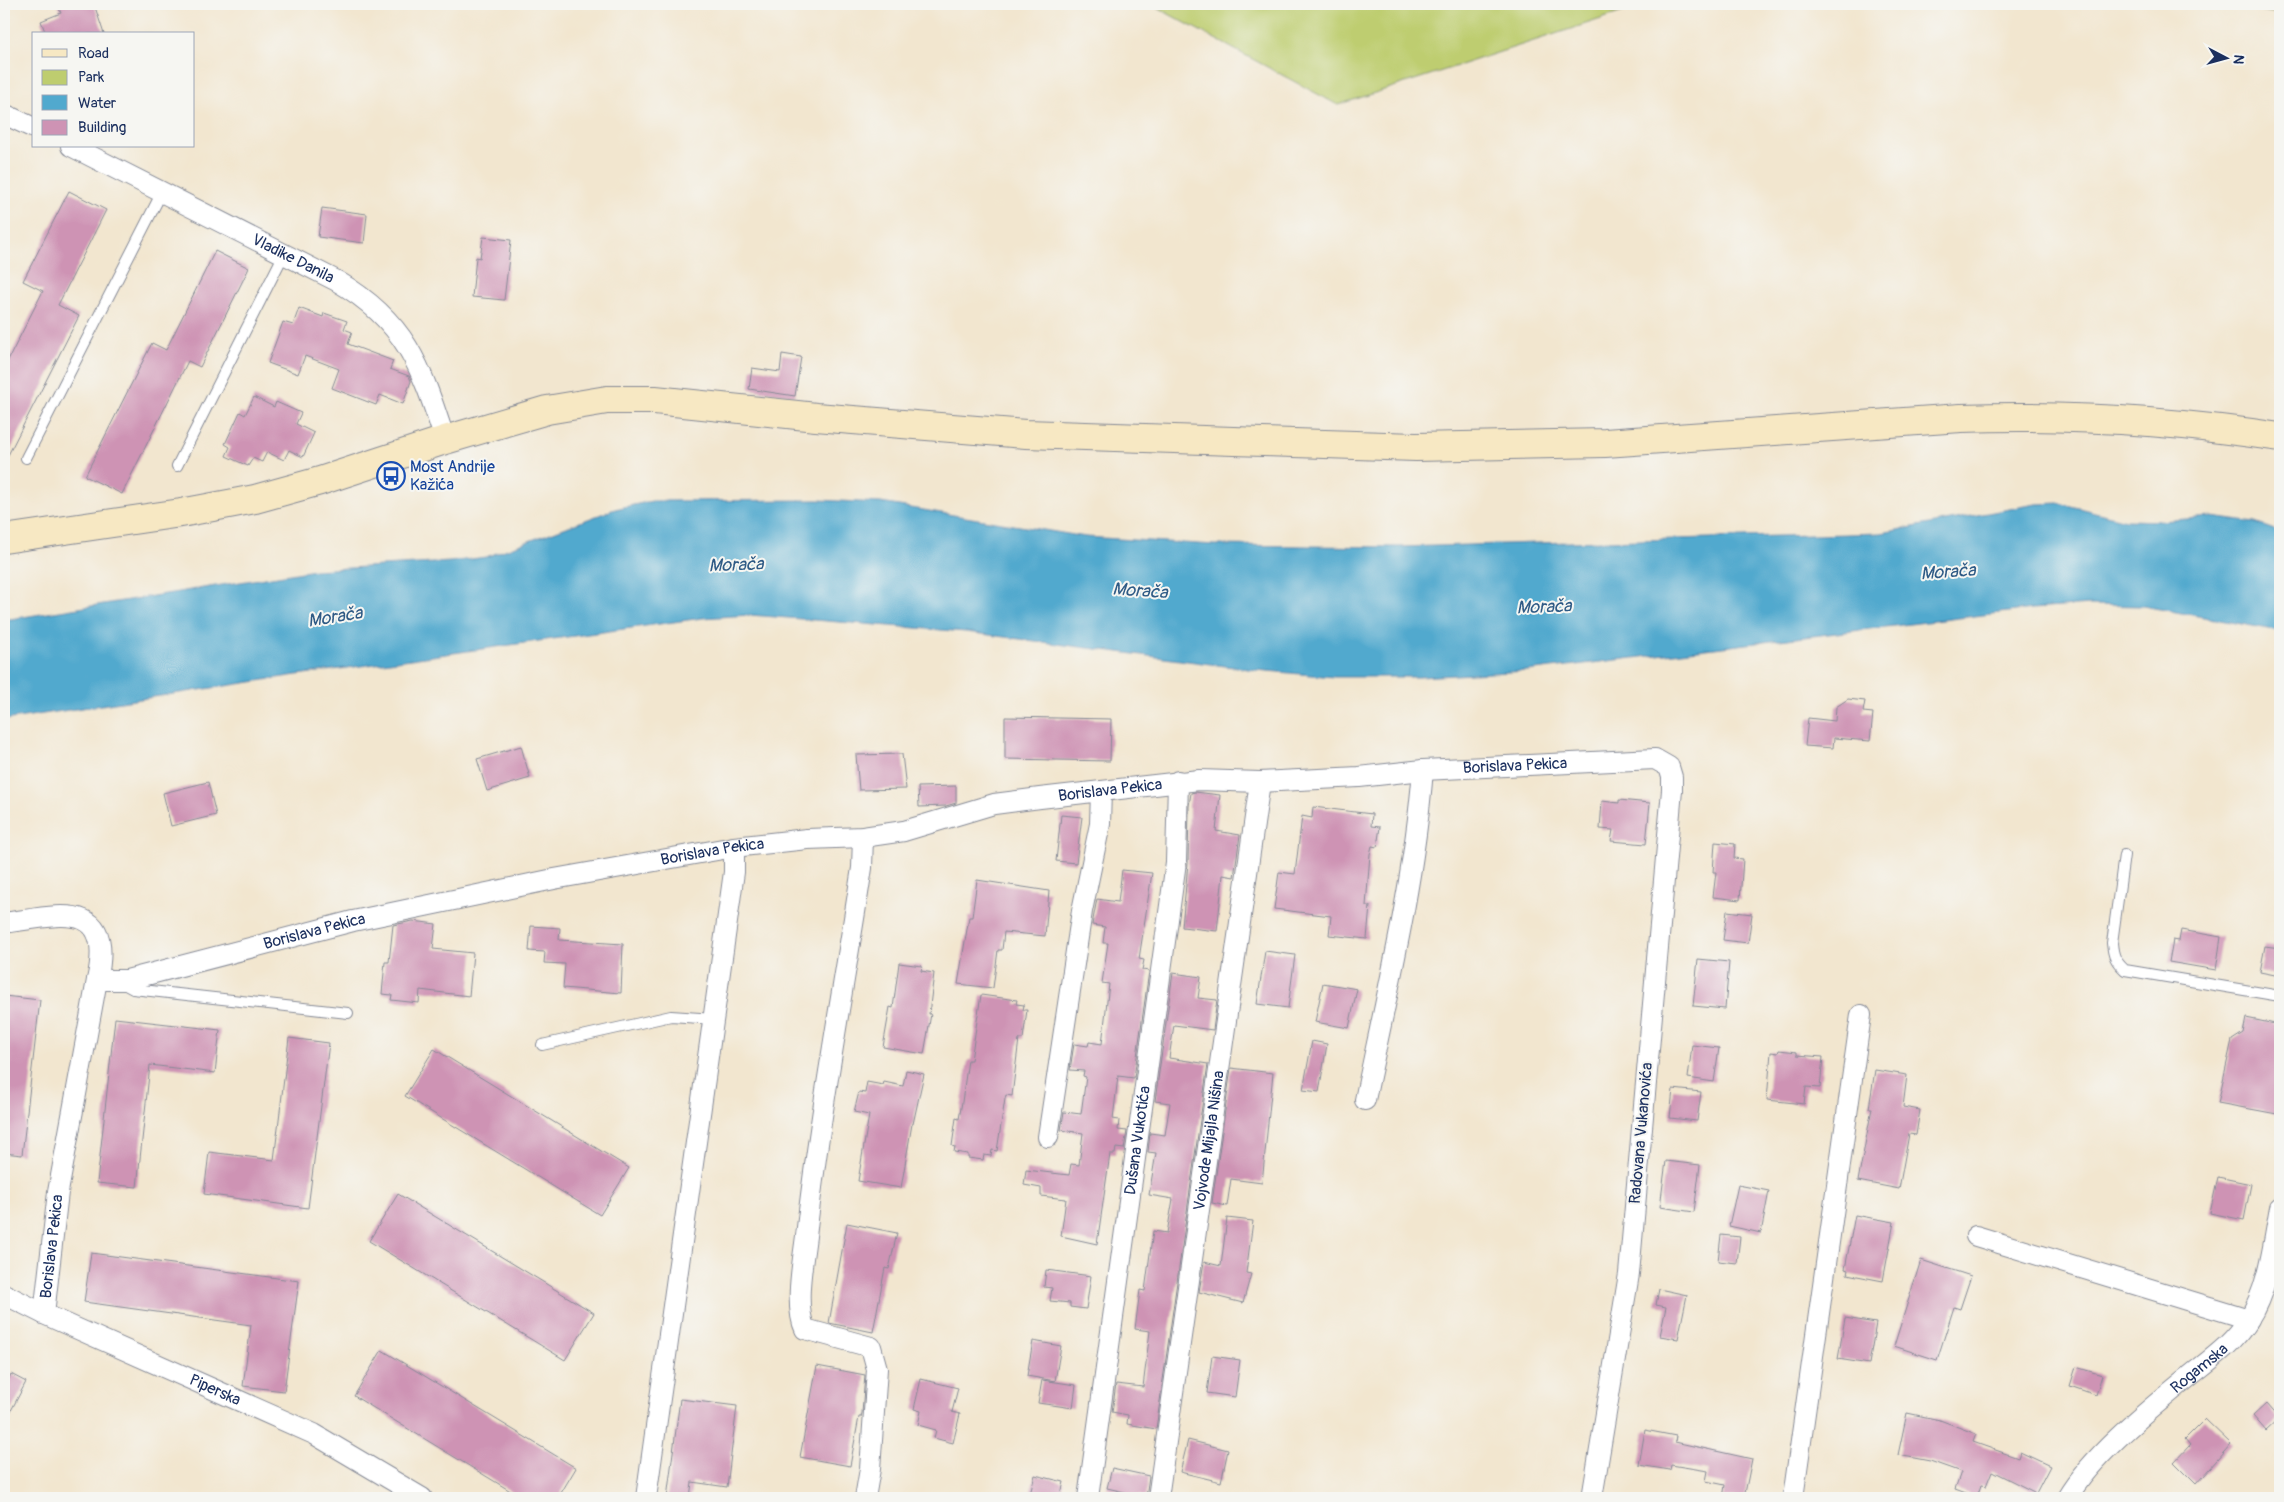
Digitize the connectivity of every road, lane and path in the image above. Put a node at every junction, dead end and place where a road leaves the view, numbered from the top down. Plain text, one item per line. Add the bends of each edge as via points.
1 (4, 114) edge
2 (32, 127) edge
3 (75, 148) edge
4 (162, 192) junction
5 (284, 254) junction
6 (2280, 437) edge
7 (445, 440) junction
8 (26, 458) dead end
9 (177, 466) dead end
10 (4, 539) edge
11 (1669, 767) joint
12 (1423, 770) junction
13 (1178, 781) junction
14 (1260, 782) junction
15 (1101, 791) junction
16 (864, 837) junction
17 (734, 847) junction
18 (2124, 855) dead end
19 (4, 923) edge
20 (97, 980) junction
21 (119, 981) junction
22 (2280, 996) edge
23 (348, 1012) dead end
24 (1862, 1015) dead end
25 (714, 1019) junction
26 (542, 1044) dead end
27 (1365, 1100) dead end
28 (1048, 1137) dead end
29 (2280, 1208) edge
30 (1976, 1236) dead end
31 (2276, 1259) edge
32 (4, 1294) edge
33 (44, 1314) junction
34 (2249, 1319) junction
35 (2072, 1496) edge
36 (422, 1498) edge
37 (646, 1498) edge
38 (865, 1498) edge
39 (1088, 1498) edge
40 (1158, 1498) edge
41 (1592, 1498) edge
42 (1793, 1498) edge

1 - 2 street
3 - 4 street, Vladike Danila
4 - 5 street, Vladike Danila
4 - 8 lane
5 - 7 street, Vladike Danila via 356,292 399,332 416,360
5 - 9 lane
6 - 7 main road via 2161,422 2013,417 1593,443 1397,447 1026,434 633,399 569,405
7 - 10 main road via 341,475 255,499
11 - 12 street, Borislava Pekica via 1660,760 1648,759
11 - 41 street, Radovana Vukanovića via 1672,790 1629,1274
12 - 14 street, Borislava Pekica
12 - 27 street via 1410,881
13 - 14 street, Borislava Pekica
13 - 15 street, Borislava Pekica
13 - 39 street, Dušana Vukotića via 1176,862
14 - 40 street, Vojvode Mijajla Nišina
15 - 16 street, Borislava Pekica via 994,804 904,831
15 - 28 street via 1100,824 1082,911
16 - 17 street, Borislava Pekica
16 - 38 street via 862,868 811,1190 801,1282 801,1321 805,1329 871,1348 875,1355 876,1387
17 - 21 street, Borislava Pekica via 554,879 352,921
17 - 25 street via 734,872
18 - 22 lane via 2112,943 2118,964 2125,970
19 - 20 street via 63,915 85,919 93,925 97,935 101,961
20 - 21 street, Borislava Pekica
20 - 33 street, Borislava Pekica via 58,1192
21 - 23 lane via 133,989
24 - 42 street
25 - 26 lane via 672,1016
25 - 37 street
29 - 31 street, Rogamska
30 - 34 street
31 - 34 street, Rogamska
32 - 33 street, Piperska
33 - 36 street, Piperska via 314,1434
34 - 35 street, Rogamska via 2239,1334 2093,1463

